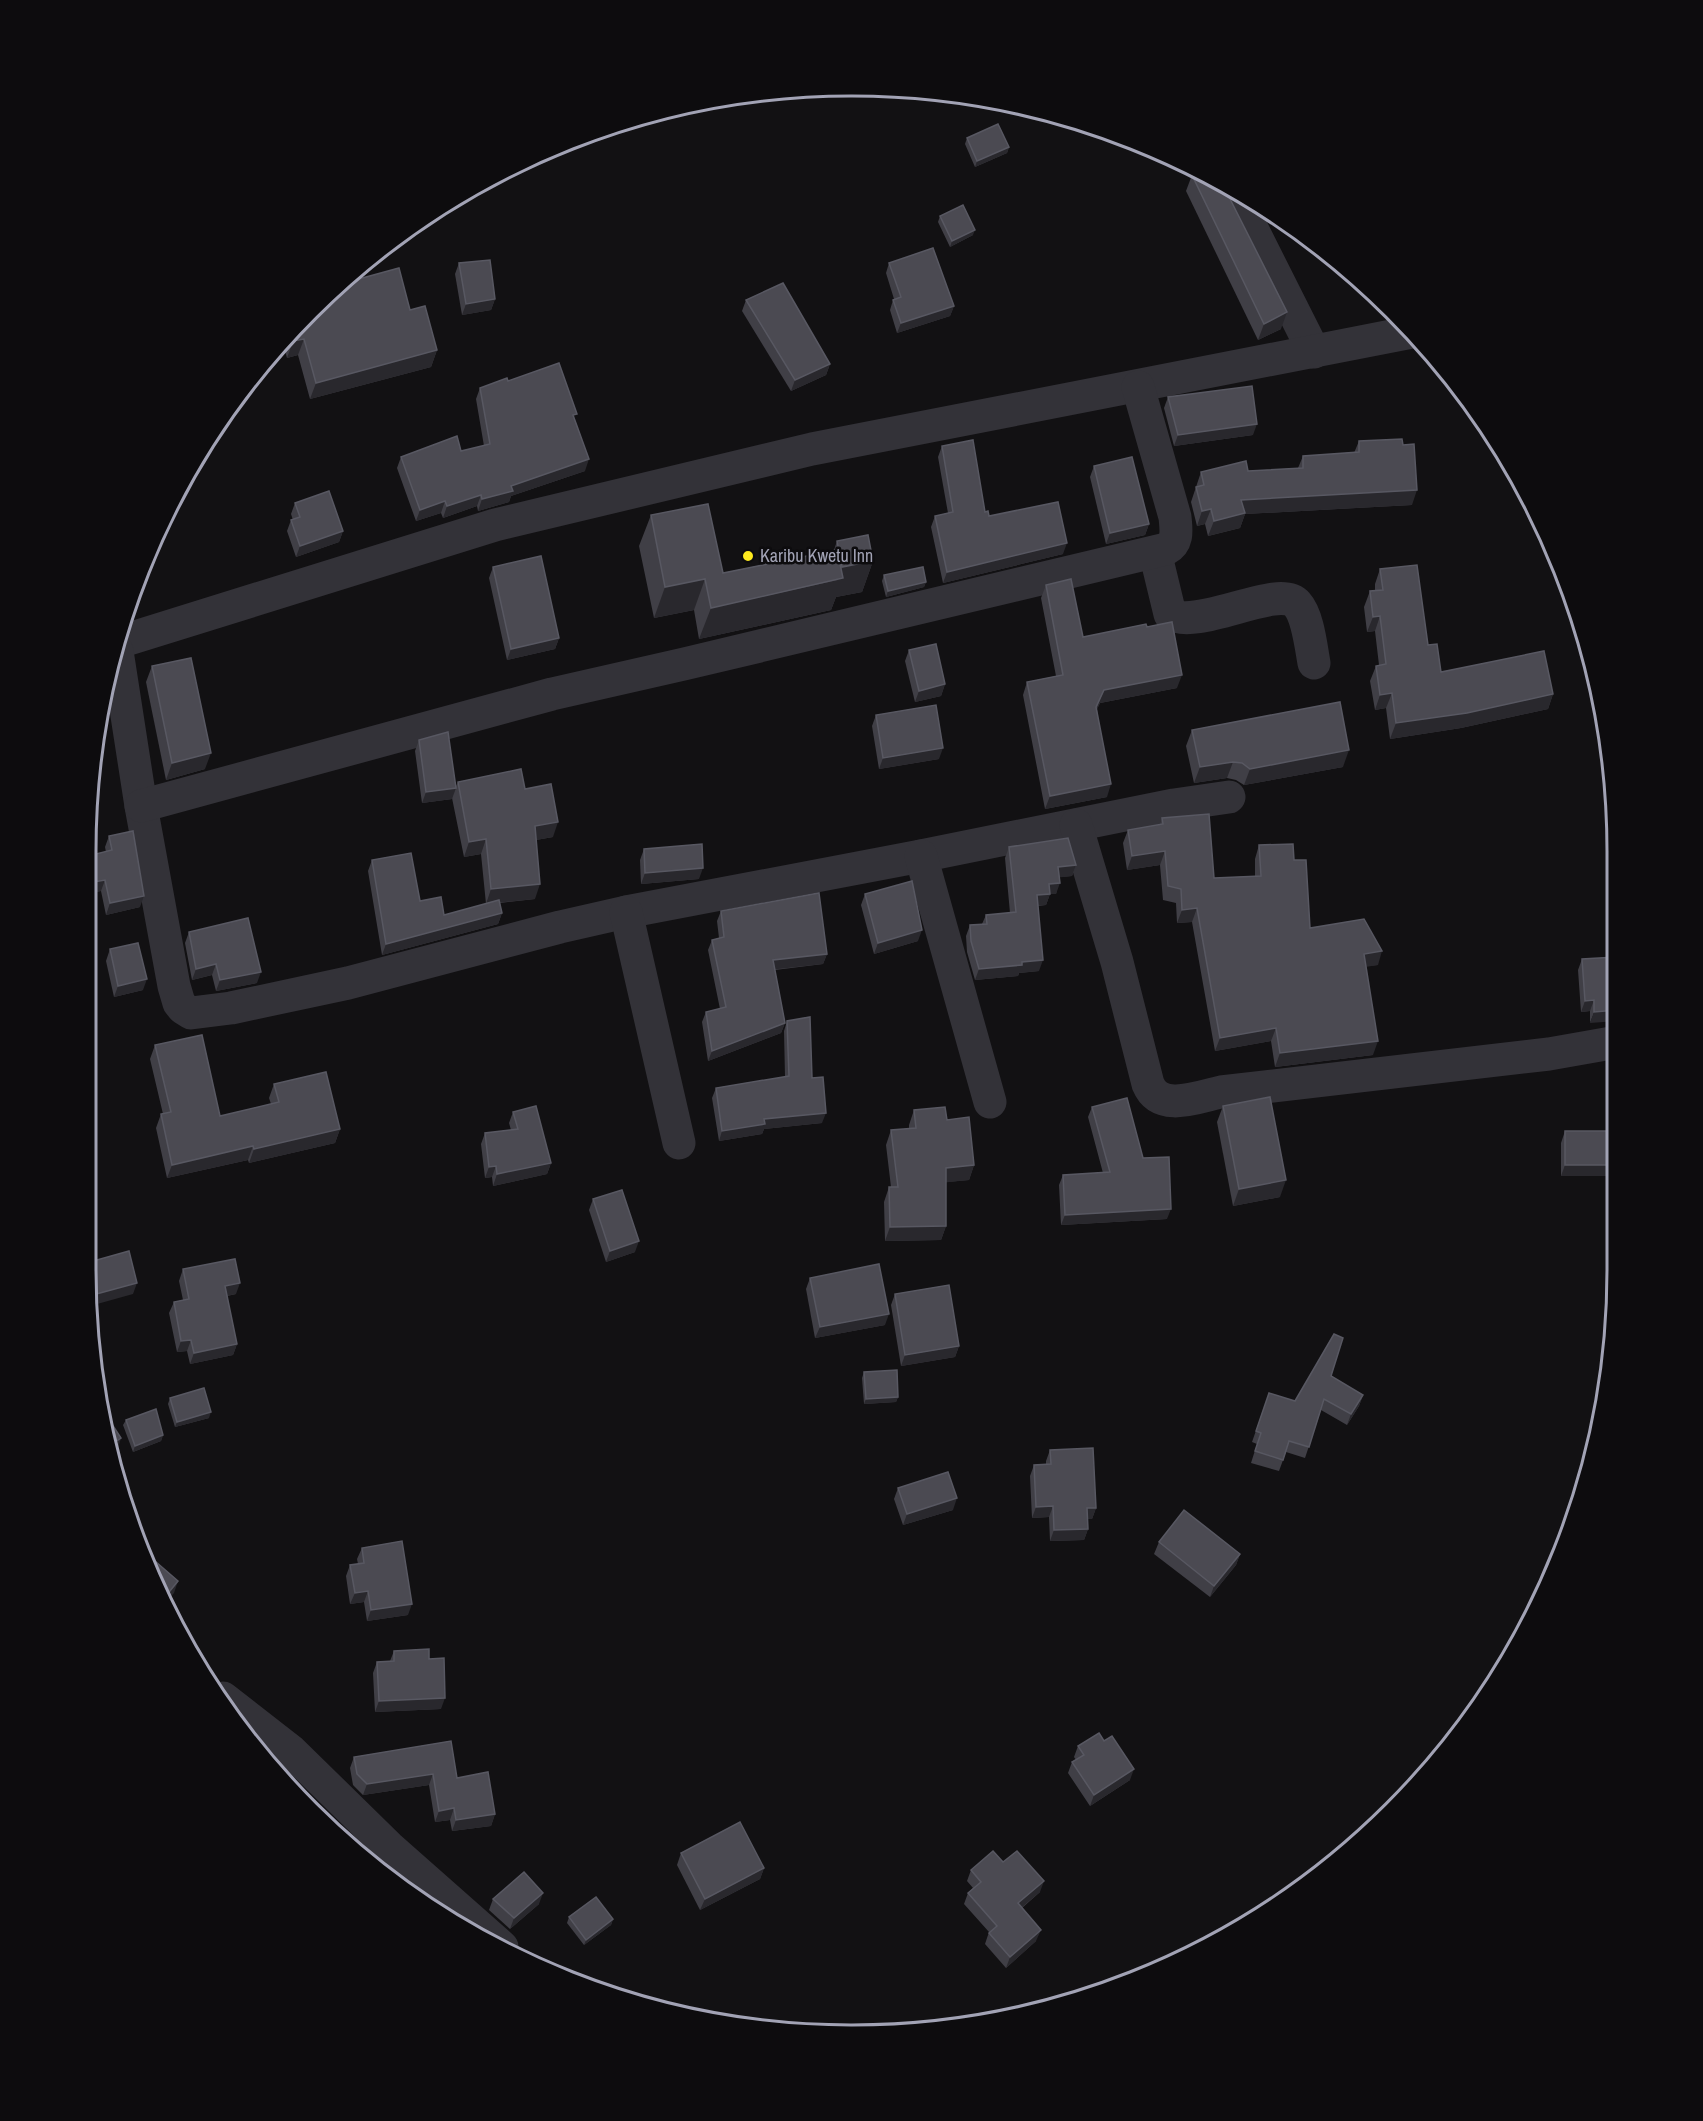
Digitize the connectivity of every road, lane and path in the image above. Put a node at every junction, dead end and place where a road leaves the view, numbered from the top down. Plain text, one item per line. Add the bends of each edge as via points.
1 (1239, 203) edge
2 (1402, 334) edge
3 (1314, 352) junction
4 (1138, 387) junction
5 (1155, 552) junction
6 (127, 640) edge
7 (1314, 663) dead end
8 (119, 667) edge
9 (1229, 797) dead end
10 (141, 806) junction
11 (1076, 825) junction
12 (921, 856) junction
13 (626, 912) junction
14 (1607, 1044) edge
15 (990, 1102) dead end
16 (679, 1143) dead end
17 (238, 1710) edge
18 (479, 1927) edge

1 - 3 street
2 - 3 street
3 - 4 street
4 - 5 street via 1175,517 1173,544
4 - 6 street via 812,449 495,525
5 - 7 street via 1170,614 1187,619 1270,600 1292,601 1303,615
5 - 10 street via 552,694
8 - 10 street
9 - 11 street
10 - 13 street via 174,986 183,1008 191,1012 231,1008 348,983
11 - 12 street
11 - 14 street via 1148,1084 1165,1101
12 - 13 street
12 - 15 street
13 - 16 street
17 - 18 street via 291,1751 389,1847

